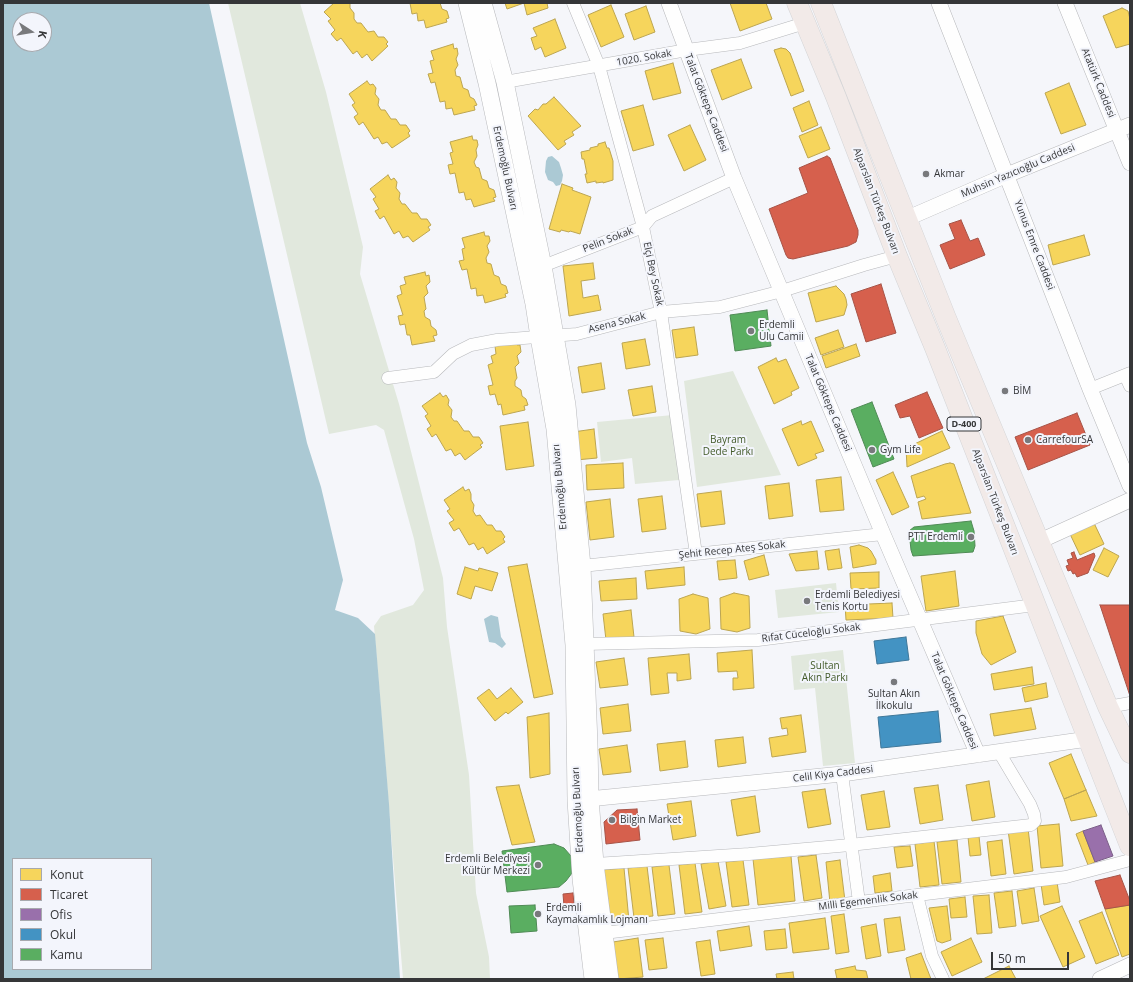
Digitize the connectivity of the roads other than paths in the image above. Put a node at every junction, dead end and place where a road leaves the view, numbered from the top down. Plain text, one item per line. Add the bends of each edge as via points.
1 (467, 3) edge
2 (484, 3) edge
3 (573, 3) edge
4 (669, 3) edge
5 (797, 3) edge
6 (821, 3) edge
7 (938, 3) edge
8 (1065, 3) edge
9 (805, 23) junction
10 (687, 50) junction
11 (599, 66) junction
12 (505, 82) junction
13 (1123, 127) edge
14 (1130, 163) edge
15 (1007, 175) junction
16 (734, 178) junction
17 (908, 218) junction
18 (643, 227) junction
19 (897, 256) junction
20 (543, 266) junction
21 (782, 291) junction
22 (660, 312) junction
23 (547, 336) junction
24 (388, 378) dead end
25 (1128, 378) edge
26 (1090, 389) junction
27 (1130, 486) edge
28 (1130, 500) edge
29 (883, 534) junction
30 (1040, 541) junction
31 (696, 554) junction
32 (582, 566) junction
33 (1035, 605) junction
34 (919, 620) junction
35 (585, 644) junction
36 (1130, 703) edge
37 (1108, 706) junction
38 (1088, 739) junction
39 (999, 752) junction
40 (1130, 753) edge
41 (978, 755) junction
42 (842, 774) junction
43 (583, 799) junction
44 (850, 845) junction
45 (1130, 846) edge
46 (1130, 860) edge
47 (595, 864) junction
48 (917, 895) junction
49 (858, 902) junction
50 (604, 933) junction
51 (1130, 966) edge
52 (593, 979) edge
53 (610, 979) edge
54 (943, 979) edge
55 (1100, 979) edge

1 - 23 main road, Erdemoğlu Bulvarı via 534,304
2 - 12 main road, Erdemoğlu Bulvarı
3 - 11 street, Elçi Bey Sokak
4 - 10 street, Talat Göktepe Caddesi
5 - 9 highway, Alparslan Türkeş Bulvarı / D-400
6 - 17 highway, D-400
7 - 15 street, Yunus Emre Caddesi
8 - 13 street, Atatürk Caddesi
9 - 10 street, 1020. Sokak via 740,43
9 - 19 highway, Alparslan Türkeş Bulvarı / D-400
10 - 11 street, 1020. Sokak
10 - 16 street, Talat Göktepe Caddesi
11 - 12 street, 1020. Sokak
11 - 18 street, Elçi Bey Sokak
12 - 20 main road, Erdemoğlu Bulvarı
13 - 14 street, Atatürk Caddesi
13 - 15 street, Muhsin Yazıcıoğlu Caddesi
15 - 17 street, Muhsin Yazıcıoğlu Caddesi
15 - 26 street, Yunus Emre Caddesi
16 - 18 street, Pelin Sokak via 652,216
16 - 21 street, Talat Göktepe Caddesi
17 - 30 highway, D-400 via 946,318
18 - 20 street, Pelin Sokak
18 - 22 street, Elçi Bey Sokak
19 - 21 street, Asena Sokak
19 - 33 highway, Alparslan Türkeş Bulvarı / D-400
20 - 23 main road, Erdemoğlu Bulvarı
21 - 22 street, Asena Sokak via 720,306
21 - 29 street, Talat Göktepe Caddesi
22 - 23 street, Asena Sokak via 577,334
22 - 31 street, Elçi Bey Sokak
23 - 24 street, Asena Sokak via 471,345 453,354 434,372
23 - 32 main road, Erdemoğlu Bulvarı via 567,405
23 - 43 main road, Erdemoğlu Bulvarı via 574,645
25 - 26 street
26 - 27 street, Yunus Emre Caddesi
28 - 30 street
29 - 31 street, Şehit Recep Ateş Sokak
29 - 34 street, Talat Göktepe Caddesi
30 - 37 highway, D-400
31 - 32 street, Şehit Recep Ateş Sokak
32 - 35 main road, Erdemoğlu Bulvarı
33 - 34 street, Rıfat Cüceloğlu Sokak
33 - 38 highway, Alparslan Türkeş Bulvarı / D-400
34 - 35 street, Rıfat Cüceloğlu Sokak via 758,640
34 - 41 street, Talat Göktepe Caddesi
35 - 43 main road, Erdemoğlu Bulvarı via 589,744
36 - 37 street
37 - 40 highway, D-400
38 - 39 street, Celil Kiya Caddesi
38 - 45 highway, Alparslan Türkeş Bulvarı / D-400
39 - 41 street, Celil Kiya Caddesi
39 - 44 street via 1030,804 1035,821 1030,825
41 - 42 street, Celil Kiya Caddesi
42 - 43 street, Celil Kiya Caddesi
42 - 44 street
43 - 47 main road, Erdemoğlu Bulvarı
43 - 52 main road, Erdemoğlu Bulvarı via 581,879
44 - 47 street
44 - 49 street
46 - 48 street, Milli Egemenlik Sokak via 1066,877
47 - 50 main road, Erdemoğlu Bulvarı
48 - 49 street, Milli Egemenlik Sokak
48 - 54 street via 932,956
49 - 50 street, Milli Egemenlik Sokak
50 - 53 main road, Erdemoğlu Bulvarı
51 - 55 street

